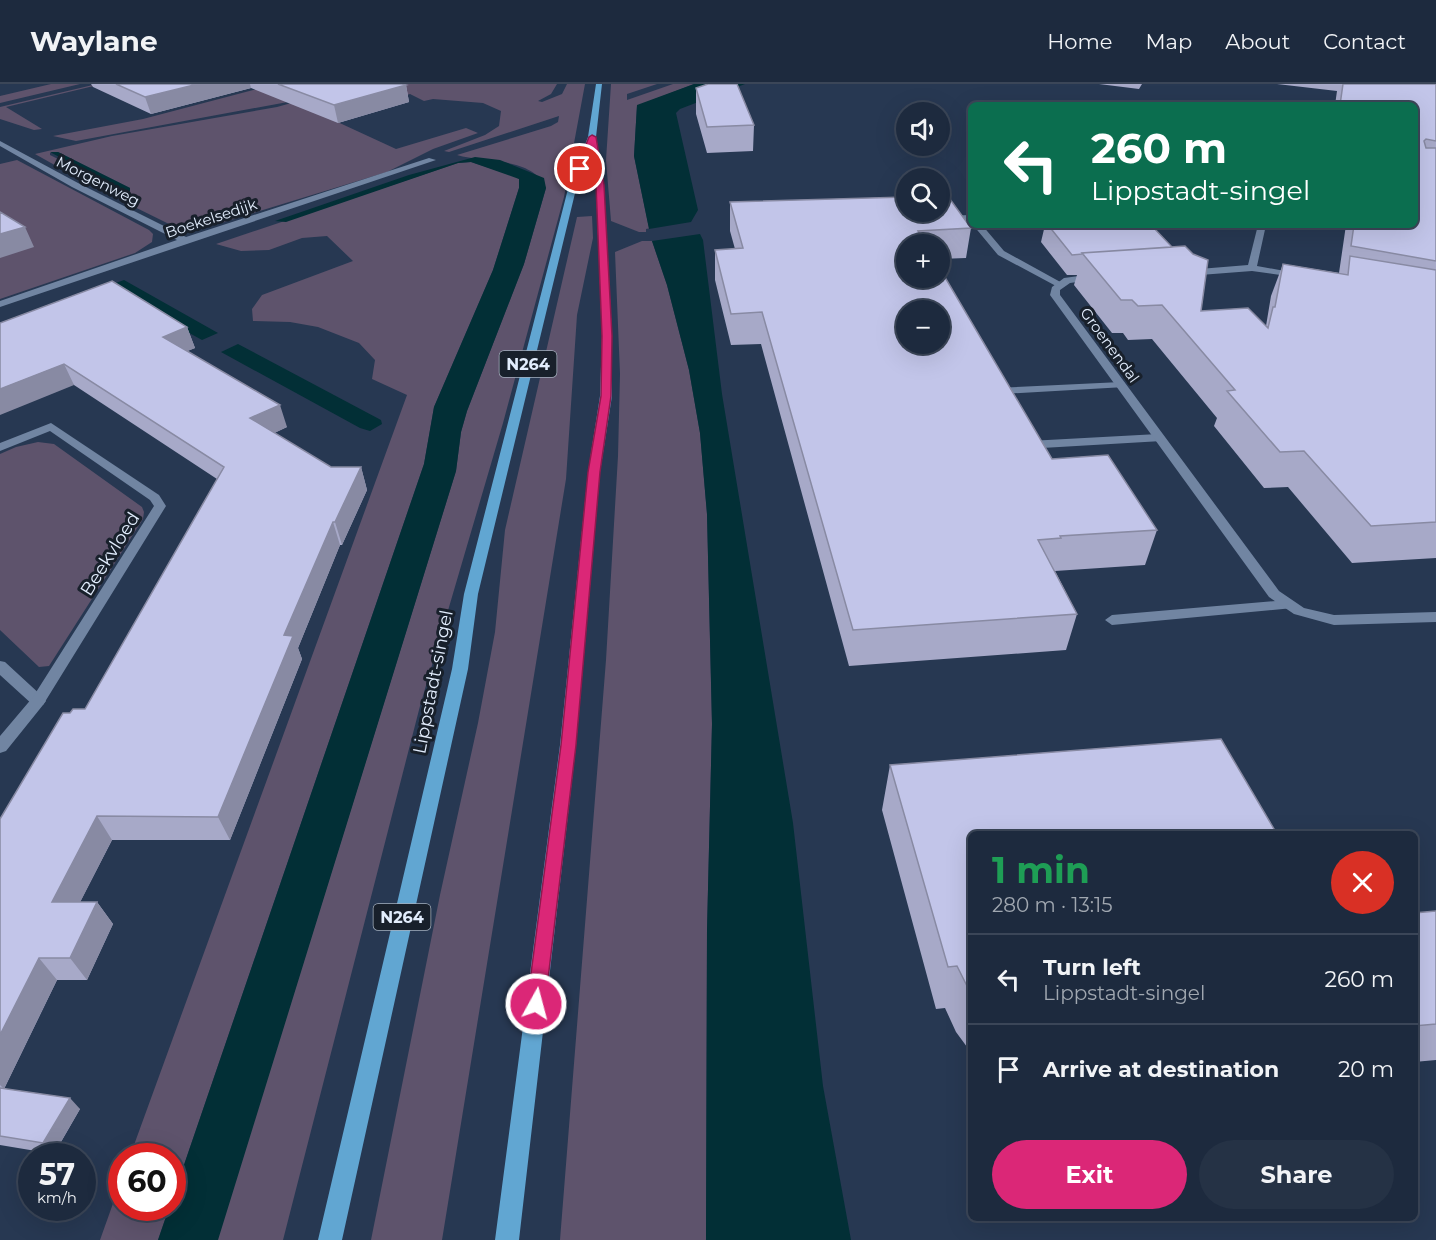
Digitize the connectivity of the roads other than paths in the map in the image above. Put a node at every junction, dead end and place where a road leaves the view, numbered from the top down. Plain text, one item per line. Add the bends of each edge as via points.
1 (599, 84) edge
2 (592, 137) junction
3 (0, 143) edge
4 (432, 160) dead end
5 (968, 218) edge
6 (950, 219) edge
7 (979, 228) edge
8 (1261, 228) edge
9 (185, 240) junction
10 (1252, 268) junction
11 (1172, 273) edge
12 (1102, 277) edge
13 (1310, 279) edge
14 (1059, 284) junction
15 (0, 303) edge
16 (1121, 385) junction
17 (1000, 400) edge
18 (1020, 436) edge
19 (1158, 438) junction
20 (0, 447) edge
21 (1288, 605) junction
22 (1436, 617) edge
23 (1112, 620) dead end
24 (0, 666) edge
25 (38, 701) junction
26 (0, 747) edge
27 (330, 1240) edge
28 (507, 1240) edge

1 - 2 main road, Lippstadt-singel / N264
2 - 27 main road, Lippstadt-singel / N264 via 573,185 471,594 460,669
2 - 28 main road, Lippstadt-singel / N264 via 600,185 606,396 594,472 568,745
3 - 9 street, Morgenweg via 75,186
4 - 9 street, Boekelsedijk
5 - 6 street
7 - 14 street via 1001,254
8 - 10 street
9 - 15 street, Boekelsedijk
10 - 11 street
10 - 13 street
12 - 14 street, Groenendal
14 - 16 street, Groenendal via 1055,295
16 - 17 street via 996,390
16 - 19 street, Groenendal
18 - 19 street via 1025,445
19 - 21 street, Groenendal via 1274,594
20 - 25 street, Beekvloed via 51,426 155,498 160,506
21 - 22 street, Groenendal via 1334,620
21 - 23 street
24 - 25 street
25 - 26 street, Beekvloed

